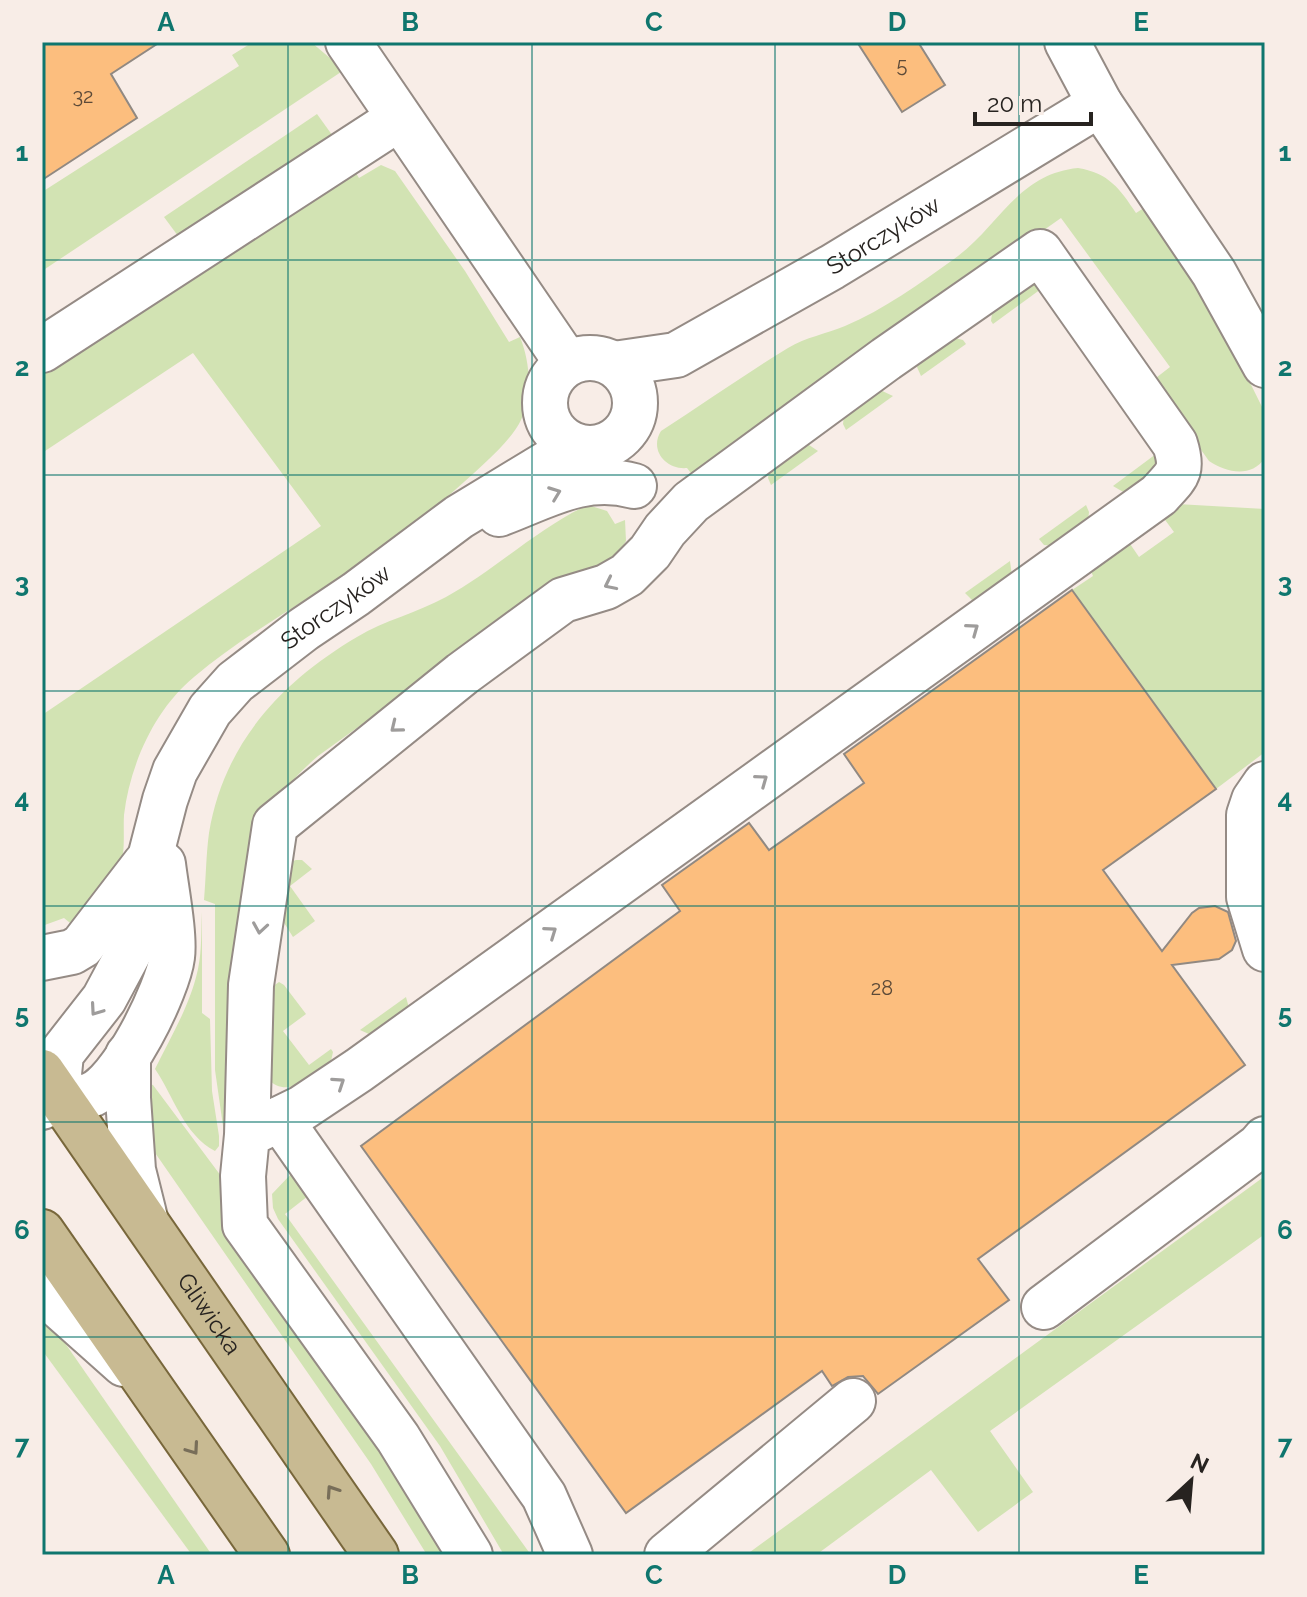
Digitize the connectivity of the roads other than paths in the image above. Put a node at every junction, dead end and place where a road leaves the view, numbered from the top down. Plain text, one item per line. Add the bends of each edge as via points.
1 (348, 42) edge
2 (1067, 42) edge
3 (1100, 104) junction
4 (398, 119) junction
5 (42, 350) edge
6 (567, 363) junction
7 (1265, 365) edge
8 (624, 383) junction
9 (578, 435) junction
10 (634, 486) junction
11 (444, 529) junction
12 (665, 530) junction
13 (1265, 784) edge
14 (155, 841) junction
15 (1265, 949) edge
16 (42, 958) edge
17 (128, 1055) junction
18 (47, 1091) edge
19 (263, 1127) junction
20 (1265, 1139) edge
21 (145, 1218) junction
22 (42, 1232) edge
23 (42, 1291) edge
24 (1044, 1307) dead end
25 (148, 1385) junction
26 (853, 1401) dead end
27 (267, 1555) edge
28 (376, 1555) edge
29 (470, 1555) edge
30 (570, 1555) edge
31 (667, 1555) edge

1 - 4 street
2 - 3 street
3 - 7 street via 1214,273
3 - 8 street, Storczyków via 676,355 659,381
4 - 5 street
4 - 6 street
6 - 8 street via 594,358
6 - 9 street via 555,373 544,402
8 - 9 street via 632,422 624,434
9 - 10 street
9 - 11 street
11 -> 10 street via 584,482
10 - 12 street
11 - 14 street, Storczyków via 235,682 185,750
12 -> 19 street via 627,575 563,600 275,825 251,985
19 -> 12 street via 302,1108 440,1013 1159,495 1179,473 1180,459 1175,444 1040,252 735,469 691,502
13 - 15 street via 1249,815 1249,897
14 - 16 street, Storczyków via 82,946
14 - 17 street, Storczyków via 172,956 148,1024
14 -> 18 street, Storczyków via 134,943 104,999 61,1054
17 - 18 street, Storczyków via 89,1096
17 - 21 street via 133,1170
18 - 21 main road, Gliwicka
19 - 29 street via 243,1176 245,1225 398,1438
19 - 30 street via 302,1154 544,1496
20 - 24 street
28 -> 21 main road, Gliwicka
22 - 25 main road
23 - 25 street
25 -> 27 main road
26 - 31 street

